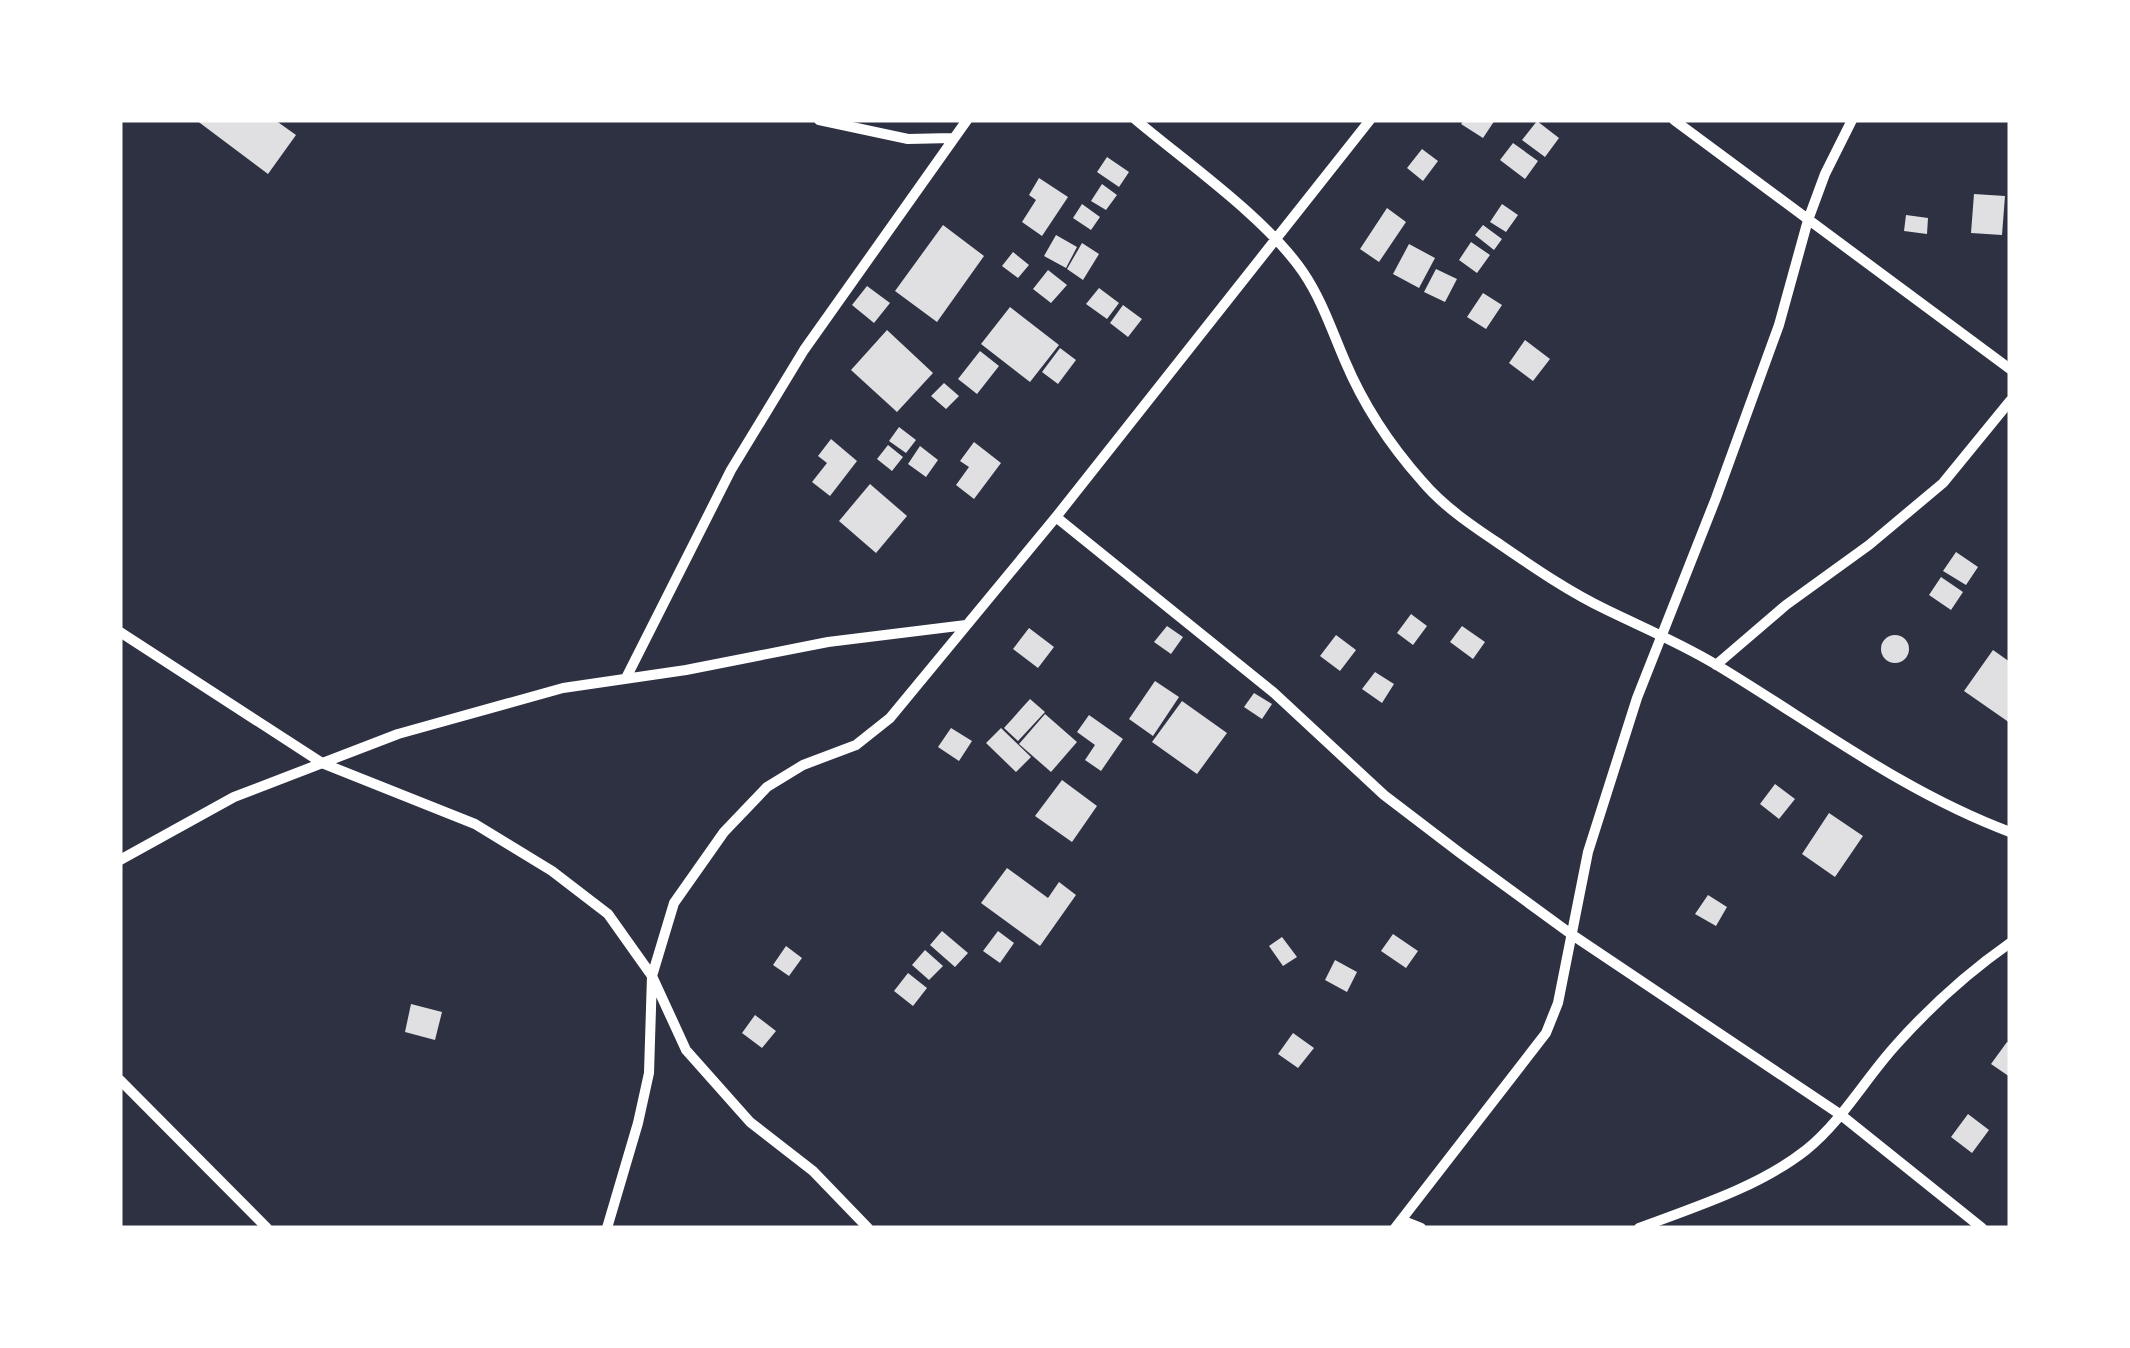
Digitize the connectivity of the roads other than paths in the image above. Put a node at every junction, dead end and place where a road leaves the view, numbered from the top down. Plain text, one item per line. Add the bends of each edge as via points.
1 (819, 120) edge
2 (967, 120) edge
3 (1136, 120) edge
4 (1370, 120) edge
5 (1674, 120) edge
6 (1852, 120) edge
7 (952, 138) junction
8 (1808, 220) junction
9 (1276, 239) junction
10 (2010, 369) edge
11 (2010, 401) edge
12 (1056, 517) junction
13 (967, 625) junction
14 (120, 632) edge
15 (1662, 634) junction
16 (1716, 665) junction
17 (626, 678) junction
18 (322, 764) junction
19 (2010, 832) edge
20 (120, 860) edge
21 (1571, 934) junction
22 (2010, 942) edge
23 (652, 976) junction
24 (120, 1080) edge
25 (1840, 1115) junction
26 (1398, 1224) edge
27 (266, 1228) edge
28 (607, 1228) edge
29 (868, 1228) edge
30 (1422, 1228) edge
31 (1640, 1228) edge
32 (1982, 1228) edge

1 - 7 street via 908,139
2 - 7 street
3 - 9 street
4 - 9 street
5 - 8 street
6 - 8 street
7 - 17 street via 804,350 740,455
8 - 10 street
8 - 15 street via 1779,325
9 - 12 street
9 - 15 street via 1324,308 1378,429 1424,485 1543,574
11 - 16 street via 1943,484
12 - 13 street
12 - 21 street via 1273,692 1384,795
13 - 17 street
13 - 23 street via 890,718 856,745 766,788 724,832 674,903
14 - 18 street
15 - 16 street
15 - 21 street via 1588,852
16 - 19 street via 1918,792
17 - 18 street via 563,688 416,729
18 - 20 street via 234,797
18 - 23 street via 475,824 552,871 608,914
21 - 25 street
21 - 26 street via 1546,1033
22 - 25 street via 1896,1044
23 - 28 street via 649,1073
23 - 29 street via 686,1050 750,1122 813,1171
24 - 27 street
25 - 31 street via 1806,1150 1764,1176
25 - 32 street
26 - 30 street

